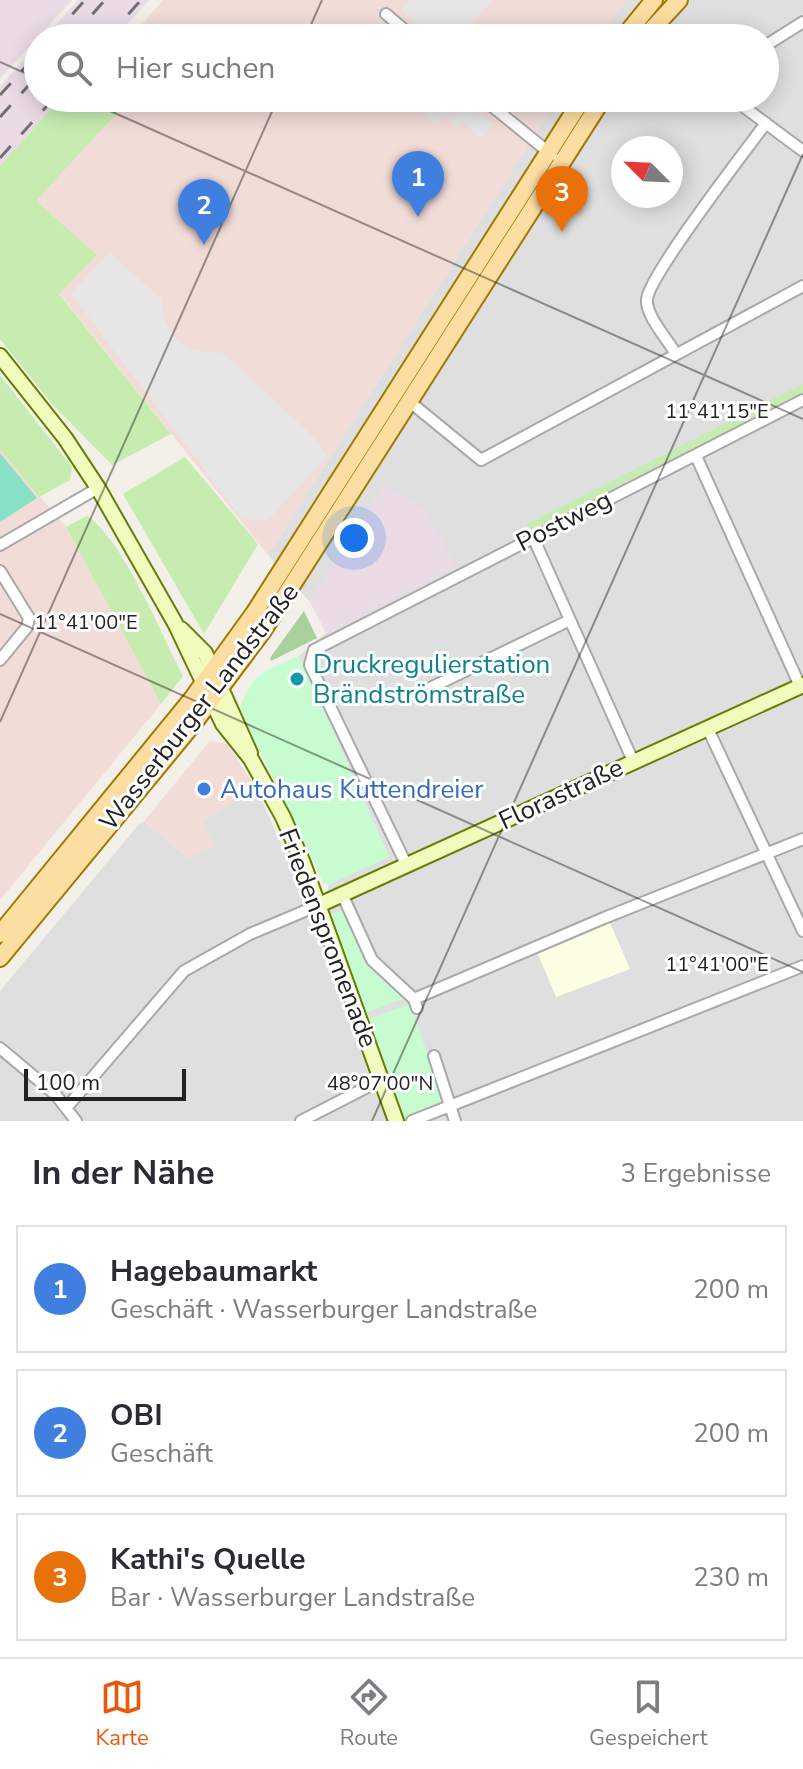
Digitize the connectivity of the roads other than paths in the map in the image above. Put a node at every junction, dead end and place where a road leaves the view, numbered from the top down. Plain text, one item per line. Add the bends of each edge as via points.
1 (654, 0) edge
2 (679, 0) edge
3 (386, 14) dead end
4 (803, 22) edge
5 (398, 24) edge
6 (634, 24) edge
7 (657, 24) edge
8 (779, 37) edge
9 (500, 112) edge
10 (577, 112) edge
11 (592, 112) edge
12 (751, 112) edge
13 (766, 123) junction
14 (803, 151) edge
15 (556, 157) junction
16 (803, 286) edge
17 (676, 354) junction
18 (0, 356) edge
19 (803, 400) edge
20 (410, 402) junction
21 (696, 456) junction
22 (98, 488) junction
23 (533, 537) junction
24 (0, 545) edge
25 (0, 571) edge
26 (570, 620) junction
27 (0, 660) edge
28 (208, 677) junction
29 (802, 685) edge
30 (221, 687) junction
31 (432, 687) dead end
32 (210, 702) junction
33 (707, 727) junction
34 (251, 759) junction
35 (633, 761) junction
36 (803, 839) edge
37 (766, 854) junction
38 (406, 864) junction
39 (342, 894) junction
40 (319, 905) junction
41 (803, 931) edge
42 (0, 934) edge
43 (0, 958) edge
44 (803, 966) edge
45 (0, 1048) edge
46 (434, 1056) dead end
47 (381, 1080) junction
48 (450, 1106) junction
49 (67, 1107) junction
50 (76, 1121) edge
51 (301, 1121) edge
52 (396, 1121) edge
53 (412, 1121) edge
54 (455, 1121) edge

1 - 6 main road
2 - 7 main road
3 - 5 street
4 - 8 street
9 - 15 street
10 - 15 main road, Wasserburger Landstraße
11 - 15 main road, Wasserburger Landstraße
12 - 13 street
13 - 14 street
13 - 17 street via 650,290 648,307
15 - 20 main road, Wasserburger Landstraße
15 - 28 main road, Wasserburger Landstraße
16 - 17 street
17 - 20 street via 481,460
18 - 22 street
19 - 21 street, Postweg
20 - 30 main road, Wasserburger Landstraße via 294,586
21 - 23 street, Postweg
21 - 29 street
22 - 24 street
22 - 28 street via 175,623 205,653
23 - 26 street
23 - 38 street, Postweg via 314,650 310,665
25 - 27 street via 29,618
26 - 31 street
26 - 35 street
28 - 30 street, Friedenspromenade
28 - 32 street, Friedenspromenade
28 - 42 main road, Wasserburger Landstraße
29 - 33 street, Florastraße
30 - 32 main road, Wasserburger Landstraße
30 - 34 street, Friedenspromenade
32 - 34 street, Friedenspromenade
32 - 43 main road, Wasserburger Landstraße
33 - 35 street, Florastraße
33 - 37 street
34 - 40 street, Friedenspromenade via 283,817
35 - 38 street, Florastraße
36 - 37 street
37 - 39 street, Friedenspromenade via 604,918 416,1004 372,960
37 - 41 street
38 - 39 street, Florastraße
39 - 40 street, Florastraße
40 - 47 street, Friedenspromenade
40 - 49 street via 250,934 184,971
44 - 48 street
45 - 49 street
46 - 48 street
47 - 51 street
47 - 52 street, Friedenspromenade
48 - 53 street
48 - 54 street
49 - 50 street

